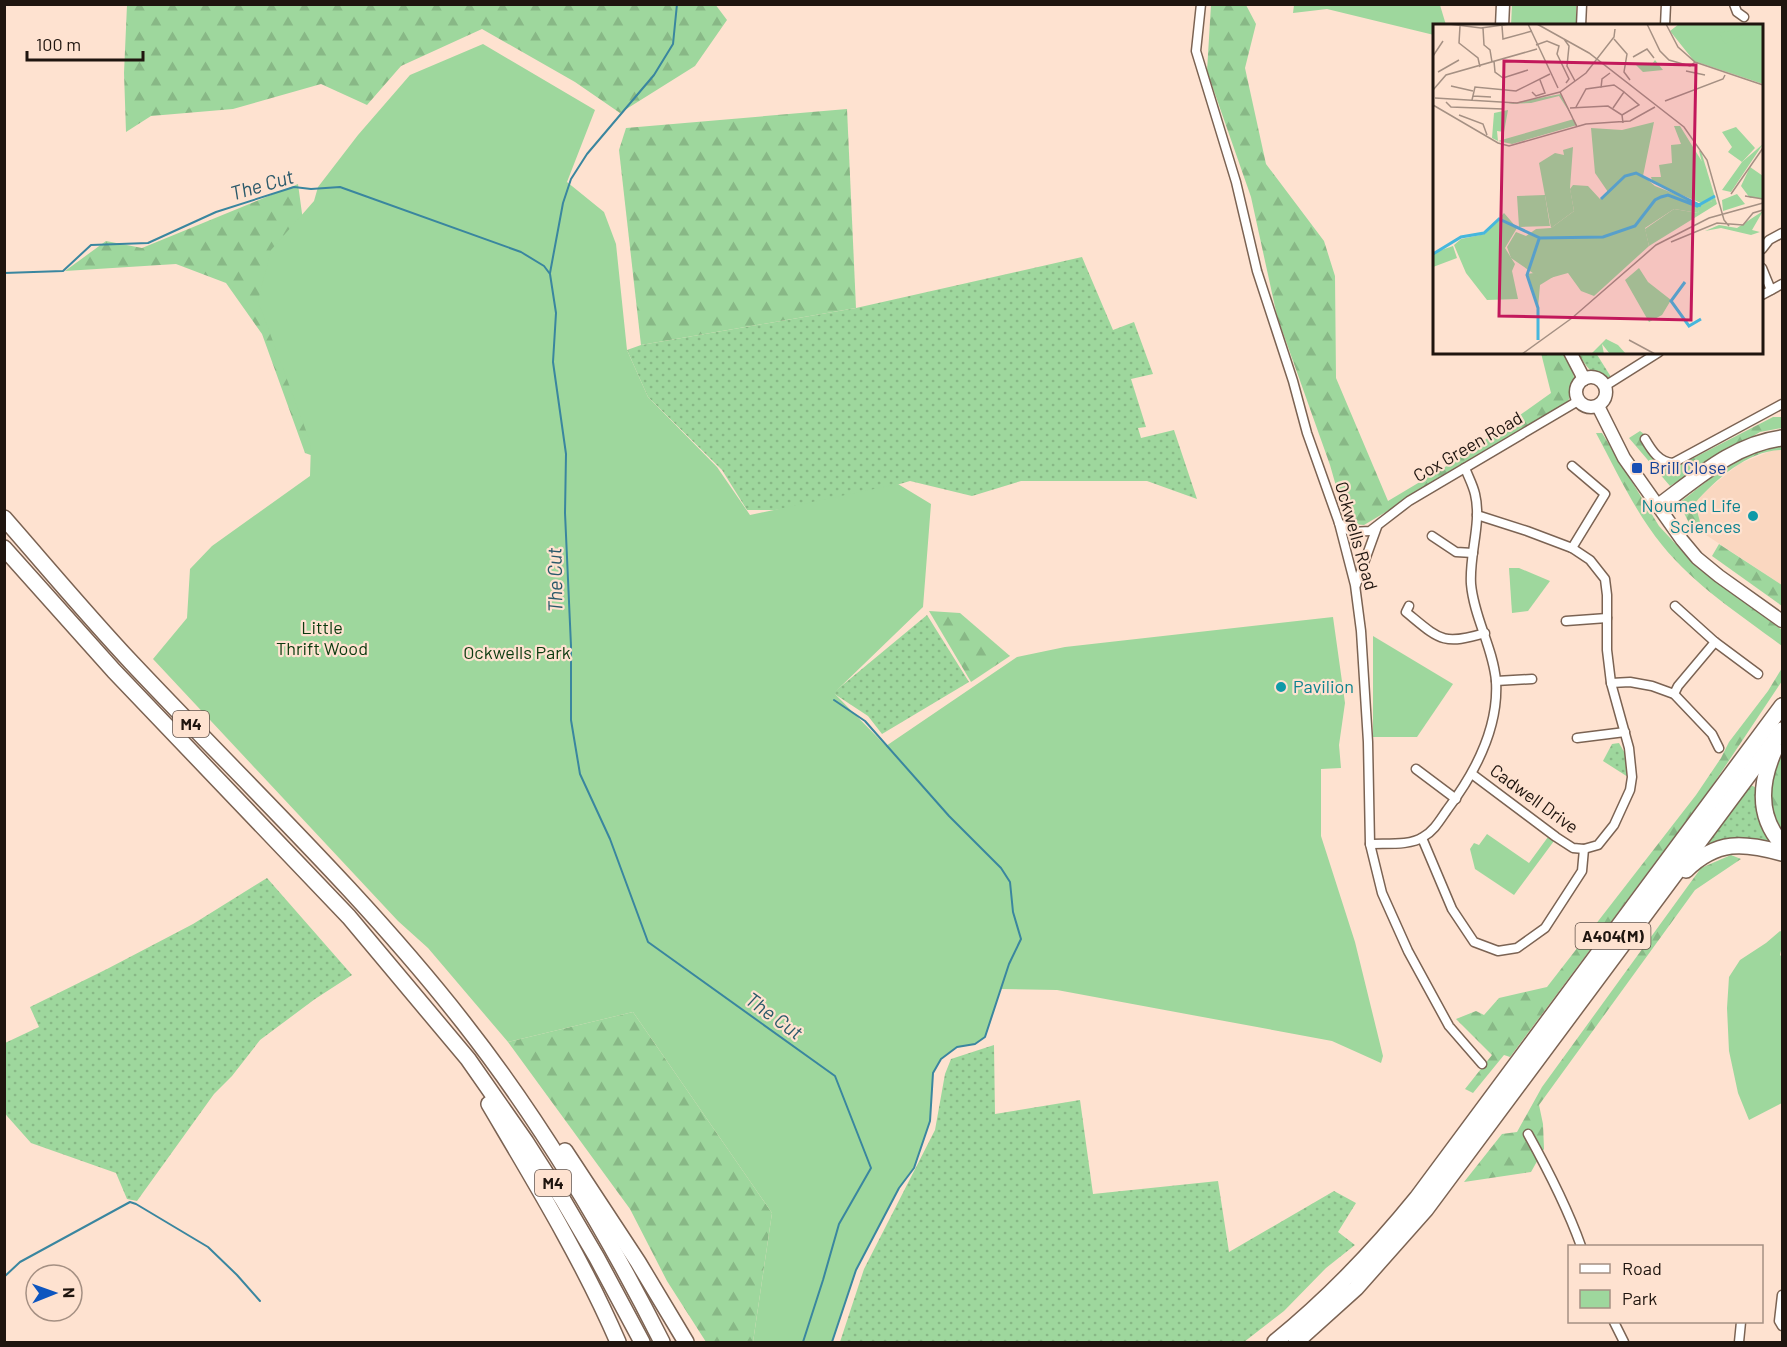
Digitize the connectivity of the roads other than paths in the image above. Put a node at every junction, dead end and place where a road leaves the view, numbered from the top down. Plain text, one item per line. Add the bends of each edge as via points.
1 (1201, 4) edge
2 (1503, 4) edge
3 (1582, 4) edge
4 (1666, 4) edge
5 (1734, 4) edge
6 (1744, 17) dead end
7 (1502, 24) edge
8 (1581, 24) edge
9 (1665, 24) edge
10 (1782, 233) edge
11 (1763, 247) edge
12 (1763, 272) edge
13 (1782, 284) edge
14 (1771, 290) junction
15 (1763, 294) edge
16 (1571, 354) edge
17 (1656, 354) edge
18 (1584, 379) junction
19 (1605, 386) junction
20 (1578, 401) junction
21 (1782, 404) edge
22 (1598, 406) junction
23 (1782, 438) edge
24 (1645, 439) dead end
25 (1572, 466) dead end
26 (1465, 468) junction
27 (1659, 506) junction
28 (1477, 515) junction
29 (4, 518) edge
30 (1339, 523) junction
31 (1377, 526) junction
32 (1433, 536) dead end
33 (4, 548) edge
34 (1572, 548) junction
35 (1473, 554) junction
36 (1355, 585) junction
37 (1409, 606) dead end
38 (1675, 606) dead end
39 (1608, 618) junction
40 (1566, 621) dead end
41 (1782, 621) edge
42 (1485, 633) junction
43 (1715, 642) junction
44 (1758, 674) dead end
45 (1533, 679) dead end
46 (1496, 681) junction
47 (1611, 682) junction
48 (1674, 694) junction
49 (1782, 706) edge
50 (1782, 731) edge
51 (1625, 732) junction
52 (1577, 738) dead end
53 (1719, 748) dead end
54 (1416, 769) dead end
55 (1472, 774) junction
56 (1456, 799) junction
57 (1422, 838) junction
58 (1370, 844) junction
59 (1782, 844) edge
60 (1584, 849) junction
61 (1782, 853) edge
62 (1657, 899) junction
63 (447, 1034) junction
64 (1482, 1064) dead end
65 (515, 1091) junction
66 (1528, 1134) dead end
67 (1581, 1245) edge
68 (1782, 1295) edge
69 (1614, 1323) edge
70 (1741, 1323) edge
71 (1782, 1326) edge
72 (618, 1342) edge
73 (642, 1342) edge
74 (662, 1342) edge
75 (686, 1342) edge
76 (1275, 1342) edge
77 (1296, 1342) edge
78 (1624, 1342) edge
79 (1739, 1342) edge

1 - 30 street, Ockwells Road via 1196,51 1236,182 1257,271
2 - 7 street
3 - 8 street
4 - 9 street
5 - 6 street
10 - 11 street
12 - 14 street
13 - 14 street
14 - 15 street
16 - 18 street
17 - 19 street
18 - 19 street via 1598,379
18 - 20 street via 1577,386
19 - 22 street via 1605,399
20 - 22 street via 1590,408
20 - 26 street, Cox Green Road
21 - 24 street via 1673,463 1664,463
22 - 27 street via 1624,458
23 - 27 highway via 1759,442 1728,456
25 - 34 street via 1605,494
26 - 28 street via 1475,493
26 - 31 street, Cox Green Road via 1409,501
27 - 41 street via 1697,558
28 - 34 street, Cadwell Drive
28 - 35 street
29 - 65 highway, M4 via 130,661 383,926
30 - 31 street, Cox Green Road via 1351,532 1370,531
30 - 36 street, Ockwells Road
31 - 36 street
32 - 35 street via 1456,552
33 - 63 highway, M4 via 114,671 349,917
34 - 39 street, Cadwell Drive via 1590,560 1605,579
35 - 42 street via 1471,584
36 - 58 street, Ockwells Road via 1367,731
37 - 42 street via 1406,612 1440,638 1454,640
38 - 43 street
39 - 40 street
39 - 47 street, Cadwell Drive
42 - 46 street
43 - 44 street
43 - 48 street
45 - 46 street
46 - 55 street via 1496,706 1489,736
47 - 48 street via 1652,686
47 - 51 street, Cadwell Drive
48 - 53 street via 1712,734
49 - 76 highway, A404(M) via 1417,1198 1350,1275
50 - 59 highway, A404(M) via 1763,785 1769,825
50 - 62 highway, A404(M)
51 - 52 street
51 - 60 street, Cadwell Drive via 1632,762 1630,790 1614,825 1598,845
54 - 56 street
55 - 56 street
55 - 60 street, Cadwell Drive via 1573,848
56 - 57 street
57 - 58 street
57 - 60 street via 1452,909 1473,942 1498,951 1517,948 1545,928 1582,871
58 - 64 street, Ockwells Road via 1382,893 1408,951 1449,1026
61 - 62 highway, A404(M) via 1743,845 1718,849 1695,862
62 - 77 highway, A404(M) via 1425,1209 1356,1288
63 - 72 highway, M4 via 564,1231
63 - 73 highway, M4 via 488,1086 551,1180
65 - 74 highway, M4 via 595,1218
65 - 75 highway, M4 via 577,1168
66 - 67 street
68 - 71 street
69 - 78 street
70 - 79 street

